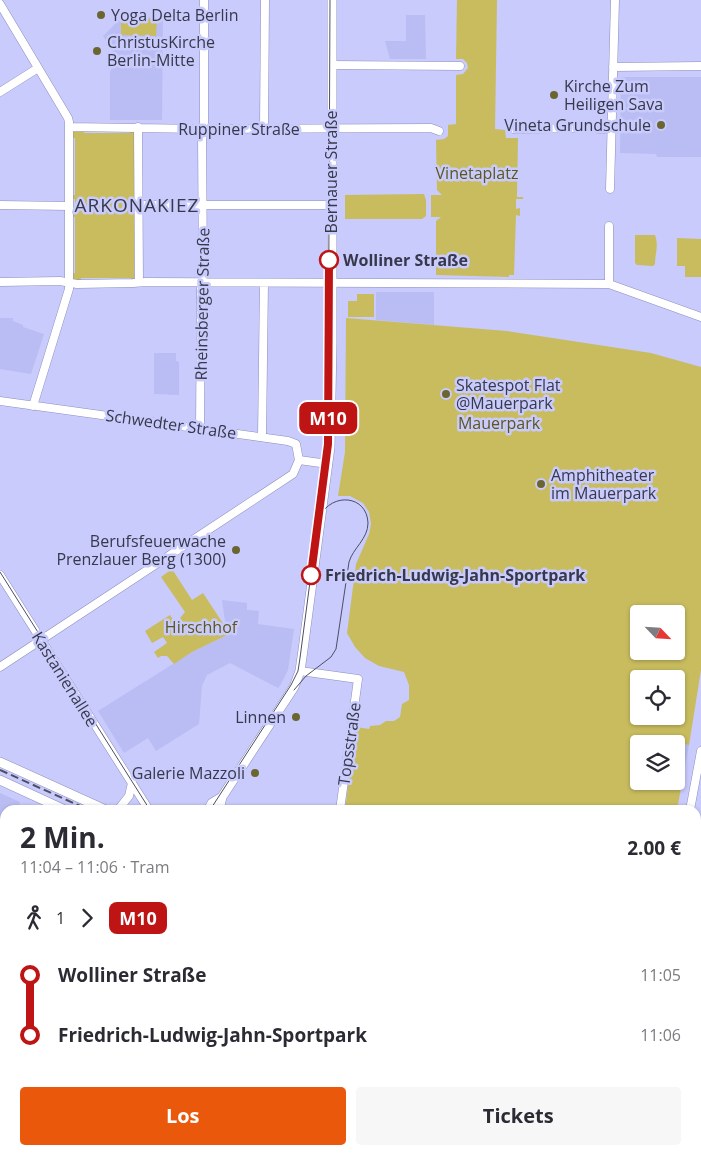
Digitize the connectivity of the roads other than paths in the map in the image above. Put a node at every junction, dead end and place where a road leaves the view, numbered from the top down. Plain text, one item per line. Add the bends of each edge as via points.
1 (204, 0) edge
2 (266, 0) edge
3 (332, 0) edge
4 (615, 0) edge
5 (0, 4) edge
6 (332, 65) junction
7 (460, 66) dead end
8 (701, 66) edge
9 (613, 67) junction
10 (38, 68) junction
11 (0, 92) edge
12 (69, 127) junction
13 (138, 127) junction
14 (203, 129) junction
15 (264, 129) junction
16 (331, 129) junction
17 (514, 129) dead end
18 (611, 129) junction
19 (439, 131) dead end
20 (610, 189) dead end
21 (0, 205) edge
22 (138, 205) junction
23 (69, 206) junction
24 (202, 206) junction
25 (331, 206) junction
26 (609, 226) dead end
27 (0, 282) edge
28 (68, 282) junction
29 (139, 282) junction
30 (202, 282) junction
31 (264, 283) junction
32 (331, 283) junction
33 (609, 284) junction
34 (701, 317) edge
35 (0, 401) edge
36 (34, 406) junction
37 (200, 428) junction
38 (262, 437) junction
39 (299, 460) junction
40 (328, 464) junction
41 (0, 575) edge
42 (41, 640) junction
43 (0, 667) edge
44 (300, 671) junction
45 (701, 751) edge
46 (0, 762) edge
47 (0, 780) edge
48 (132, 783) junction
49 (222, 797) junction
50 (54, 805) edge
51 (95, 805) edge
52 (122, 805) edge
53 (146, 805) edge
54 (211, 805) edge
55 (220, 805) edge
56 (341, 805) edge
57 (691, 805) edge

1 - 14 street, Rheinsberger Straße
2 - 15 street
3 - 6 main road, Bernauer Straße
4 - 9 street
5 - 10 street
6 - 7 street
6 - 16 main road, Bernauer Straße
8 - 9 street
9 - 18 street
10 - 11 street
10 - 12 street via 68,118
12 - 13 street, Ruppiner Straße
12 - 23 street
13 - 14 street, Ruppiner Straße
13 - 22 street
14 - 15 street, Ruppiner Straße
14 - 24 street, Rheinsberger Straße
15 - 16 street, Ruppiner Straße
16 - 19 street, Ruppiner Straße via 431,128
16 - 25 main road, Bernauer Straße
17 - 18 street
18 - 20 street
21 - 23 street
22 - 24 street
22 - 29 street
23 - 28 street
24 - 25 street
24 - 30 street, Rheinsberger Straße
25 - 32 main road, Bernauer Straße
26 - 33 street
27 - 28 street
28 - 29 street
28 - 36 street via 69,289
29 - 30 street
30 - 31 street
30 - 37 street, Rheinsberger Straße
31 - 32 street
31 - 38 street
32 - 33 street
32 - 40 main road, Bernauer Straße
33 - 34 street
35 - 36 street, Schwedter Straße
36 - 37 street, Schwedter Straße
37 - 38 street, Schwedter Straße
38 - 39 street, Schwedter Straße via 292,442 298,448
39 - 40 street
39 - 42 street via 292,474
40 - 44 main road, Bernauer Straße
41 - 42 street, Kastanienallee
42 - 43 street
42 - 48 street, Kastanienallee
44 - 49 main road, Bernauer Straße via 294,686
44 - 56 street, Topsstraße via 358,679
45 - 57 street
46 - 51 main road
47 - 50 main road
48 - 52 street via 129,796
48 - 53 street, Kastanienallee
49 - 54 main road
49 - 55 main road

